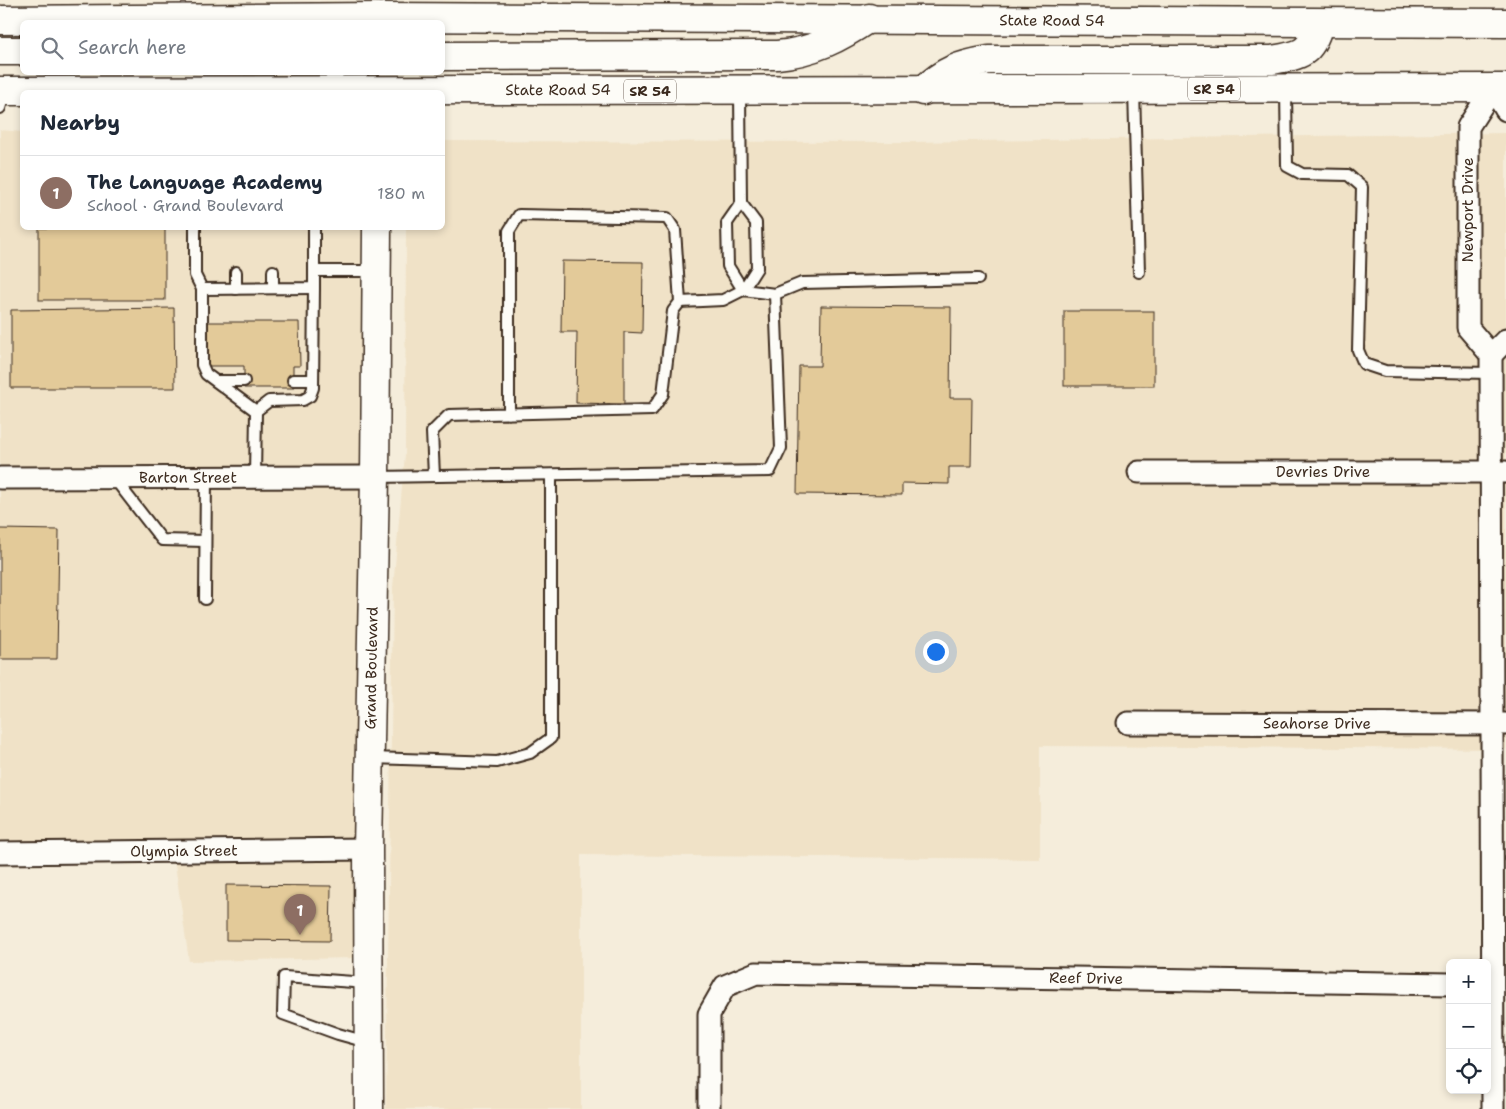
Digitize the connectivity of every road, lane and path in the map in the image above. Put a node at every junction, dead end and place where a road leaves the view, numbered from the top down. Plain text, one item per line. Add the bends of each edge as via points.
1 (869, 18) junction
2 (0, 20) edge
3 (382, 20) edge
4 (1506, 23) edge
5 (1319, 24) junction
6 (0, 51) edge
7 (20, 51) edge
8 (445, 56) edge
9 (377, 85) edge
10 (1286, 89) junction
11 (1503, 89) edge
12 (250, 90) edge
13 (740, 90) junction
14 (923, 90) junction
15 (1134, 90) junction
16 (2, 96) edge
17 (20, 96) edge
18 (741, 203) junction
19 (195, 230) edge
20 (314, 230) edge
21 (376, 230) edge
22 (273, 271) dead end
23 (314, 271) junction
24 (376, 271) junction
25 (236, 272) dead end
26 (1139, 272) dead end
27 (978, 279) dead end
28 (202, 288) junction
29 (236, 288) junction
30 (273, 288) junction
31 (314, 288) junction
32 (743, 290) junction
33 (775, 294) junction
34 (680, 302) junction
35 (1499, 356) edge
36 (293, 380) dead end
37 (313, 380) junction
38 (216, 381) junction
39 (244, 381) dead end
40 (256, 411) junction
41 (509, 414) junction
42 (1139, 472) dead end
43 (1498, 472) edge
44 (550, 475) junction
45 (434, 476) junction
46 (206, 477) junction
47 (255, 477) junction
48 (375, 477) junction
49 (0, 478) edge
50 (114, 478) junction
51 (205, 541) junction
52 (205, 599) dead end
53 (1128, 723) dead end
54 (1498, 724) edge
55 (370, 758) junction
56 (368, 849) junction
57 (0, 853) edge
58 (368, 983) junction
59 (1446, 984) edge
60 (1495, 985) edge
61 (369, 1042) junction
62 (369, 1109) edge
63 (709, 1109) edge
64 (1493, 1109) edge

1 - 3 main road, State Road 54 via 576,13
1 - 5 main road, State Road 54
1 - 8 main road via 817,48 777,56
2 - 3 main road, State Road 54
4 - 5 main road, State Road 54
5 - 14 main road via 1314,40 1305,51 1272,60 988,60 953,69 937,77
6 - 7 main road
9 - 12 main road, State Road 54 / SR 54
9 - 13 main road, State Road 54 / SR 54
10 - 11 main road, State Road 54 / SR 54
10 - 15 main road, State Road 54 / SR 54
10 - 35 lane via 1287,166 1302,174 1348,175 1362,187 1358,350 1364,364 1384,371
11 - 35 street, Newport Drive via 1468,126 1468,328
13 - 14 main road, State Road 54 / SR 54
13 - 18 lane
14 - 15 main road, State Road 54 / SR 54
15 - 26 lane
16 - 17 main road, State Road 54 / SR 54
18 - 32 lane via 727,222 728,266
18 - 32 lane via 756,223 757,268
19 - 28 lane via 195,275
20 - 23 lane
21 - 24 main road, Grand Boulevard
22 - 30 lane
23 - 24 lane
23 - 31 lane
24 - 48 main road, Grand Boulevard
25 - 29 lane
27 - 33 lane via 802,283
28 - 29 lane
28 - 38 lane via 202,365 206,374
29 - 30 lane
30 - 31 lane
31 - 37 lane
32 - 33 lane
32 - 34 lane via 723,300
33 - 44 lane via 781,448 770,471
34 - 41 lane via 673,311 663,394 652,410
34 - 41 lane via 675,230 667,218 519,215 508,231
35 - 43 street
36 - 37 lane
37 - 40 lane via 310,396 303,400 269,402
38 - 39 lane
38 - 40 lane
40 - 47 lane
41 - 45 lane via 449,415 432,432
42 - 43 street, Devries Drive
43 - 54 street
44 - 45 lane
44 - 55 lane via 550,738 530,753 496,762
45 - 48 lane
46 - 47 street, Barton Street
46 - 50 street, Barton Street
46 - 51 lane
47 - 48 street, Barton Street
48 - 55 main road, Grand Boulevard
49 - 50 street, Barton Street
50 - 51 lane via 162,540
51 - 52 lane
53 - 54 street, Seahorse Drive
54 - 60 street
55 - 56 main road, Grand Boulevard
56 - 57 street, Olympia Street
56 - 58 main road, Grand Boulevard
58 - 61 main road, Grand Boulevard
58 - 61 lane via 284,977 283,1014
59 - 63 street, Reef Drive via 756,973 726,986 709,1014
60 - 64 street
61 - 62 main road, Grand Boulevard

